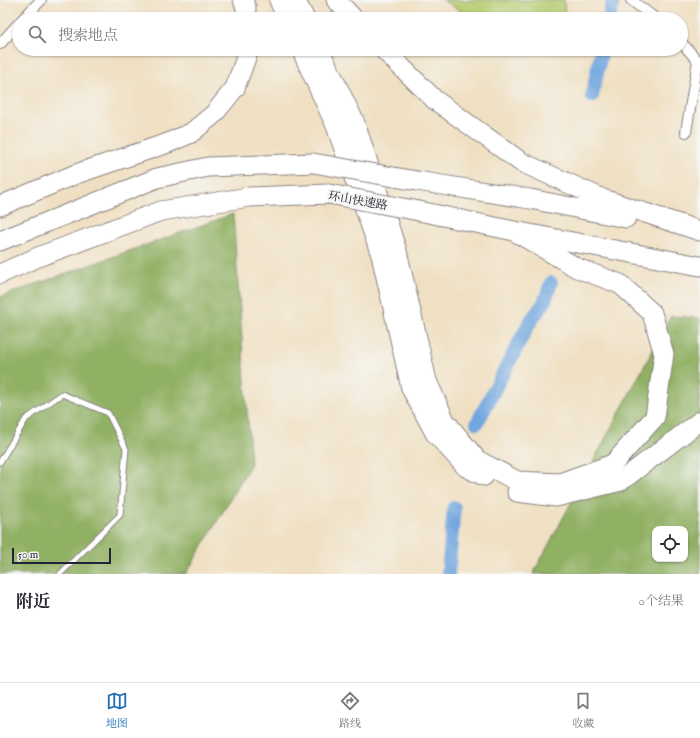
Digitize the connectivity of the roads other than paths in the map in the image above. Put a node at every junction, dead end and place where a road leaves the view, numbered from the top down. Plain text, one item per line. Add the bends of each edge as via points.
1 (41, 0) edge
2 (244, 0) edge
3 (279, 0) edge
4 (295, 0) edge
5 (336, 0) edge
6 (632, 0) edge
7 (30, 12) edge
8 (246, 12) edge
9 (284, 12) edge
10 (301, 12) edge
11 (347, 12) edge
12 (647, 12) edge
13 (12, 31) edge
14 (0, 44) edge
15 (688, 50) edge
16 (247, 56) edge
17 (304, 56) edge
18 (322, 56) edge
19 (391, 56) edge
20 (686, 132) dead end
21 (0, 206) edge
22 (514, 231) junction
23 (700, 232) edge
24 (0, 241) edge
25 (700, 266) edge
26 (0, 274) edge
27 (700, 421) edge
28 (0, 462) edge
29 (60, 574) edge

1 - 7 street
2 - 8 highway
3 - 9 highway
4 - 10 highway
5 - 11 highway
6 - 12 street
13 - 14 street
15 - 20 street via 698,61
16 - 21 highway via 235,88 214,114 191,133 76,174
17 - 27 highway via 336,126 381,255 411,388 435,434 466,467 514,491 556,497 621,481
18 - 22 highway via 355,122 397,251 427,381 445,421 477,460 517,480 560,483 613,464 655,417 664,354 652,313 620,284 577,268
19 - 23 highway via 435,100 521,162 602,199
22 - 25 highway, 环山快速路
22 - 26 highway, 环山快速路, bridge via 329,194 250,197 161,211
23 - 24 highway, bridge via 530,198 417,182 313,163 208,167 157,178
28 - 29 lane via 26,419 62,394 108,413 126,449 120,516

